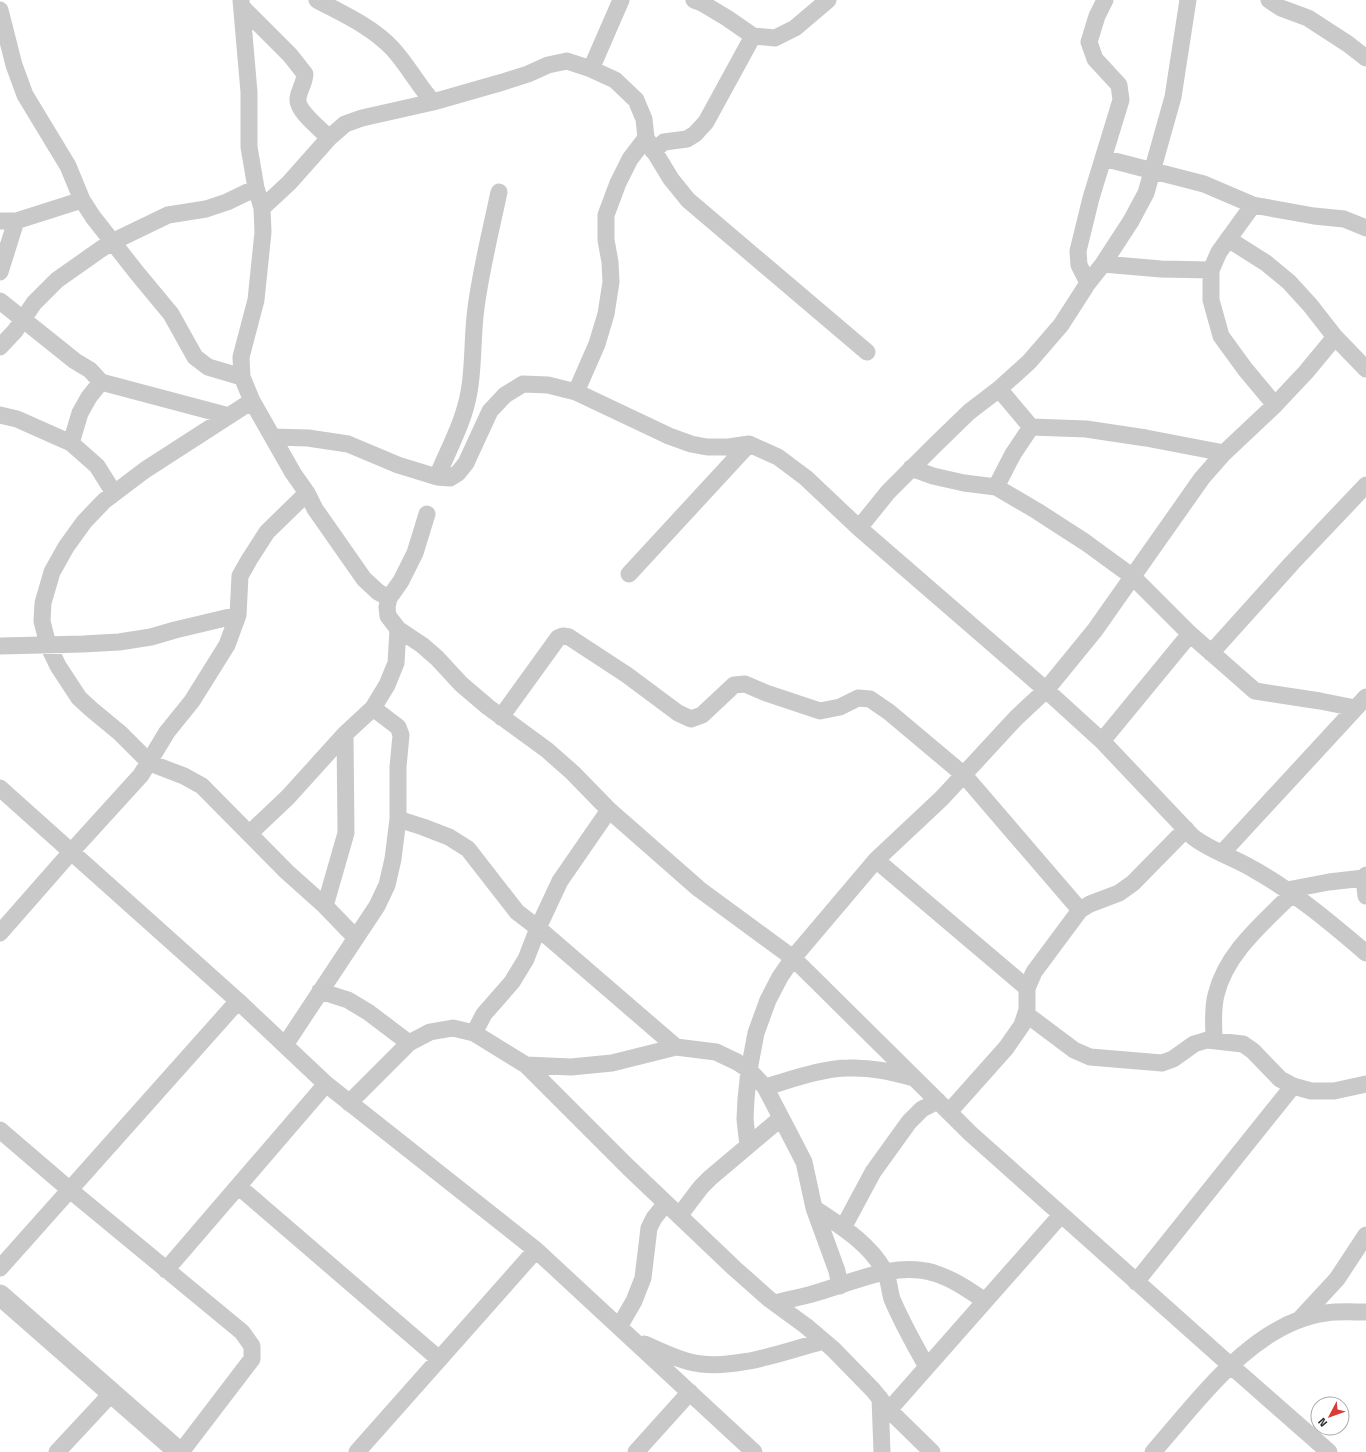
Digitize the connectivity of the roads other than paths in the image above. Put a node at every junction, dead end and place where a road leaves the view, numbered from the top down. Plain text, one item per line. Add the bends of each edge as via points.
1 (317, 0) edge
2 (621, 0) edge
3 (694, 0) edge
4 (828, 0) edge
5 (1105, 0) edge
6 (1188, 0) edge
7 (1269, 0) edge
8 (242, 4) edge
9 (0, 10) edge
10 (754, 36) junction
11 (1366, 58) edge
12 (591, 69) junction
13 (432, 102) junction
14 (329, 138) junction
15 (650, 144) junction
16 (1103, 158) junction
17 (1152, 170) junction
18 (256, 188) junction
19 (499, 192) dead end
20 (82, 200) junction
21 (1253, 205) junction
22 (262, 208) junction
23 (8, 221) edge
24 (1366, 228) edge
25 (1228, 239) junction
26 (112, 242) junction
27 (1103, 264) junction
28 (1211, 270) junction
29 (0, 272) edge
30 (1088, 283) junction
31 (0, 301) edge
32 (23, 319) junction
33 (1336, 337) junction
34 (0, 347) edge
35 (867, 352) dead end
36 (1366, 369) edge
37 (242, 377) junction
38 (101, 382) junction
39 (999, 389) junction
40 (576, 392) junction
41 (252, 401) junction
42 (1274, 405) junction
43 (0, 414) edge
44 (229, 416) junction
45 (1031, 427) junction
46 (273, 437) junction
47 (71, 442) junction
48 (749, 444) junction
49 (1224, 453) junction
50 (911, 468) junction
51 (437, 477) junction
52 (1366, 485) edge
53 (996, 487) junction
54 (307, 493) junction
55 (114, 494) junction
56 (427, 514) dead end
57 (859, 528) junction
58 (629, 574) dead end
59 (1133, 577) junction
60 (389, 598) junction
61 (238, 615) junction
62 (398, 629) junction
63 (1190, 634) junction
64 (48, 645) junction
65 (0, 646) edge
66 (1211, 653) junction
67 (1046, 690) junction
68 (1361, 703) edge
69 (373, 708) junction
70 (501, 717) junction
71 (345, 734) junction
72 (1102, 741) junction
73 (150, 763) junction
74 (964, 775) junction
75 (0, 788) edge
76 (609, 810) junction
77 (398, 819) junction
78 (1186, 829) junction
79 (250, 833) junction
80 (71, 852) junction
81 (1222, 853) junction
82 (876, 860) junction
83 (1365, 876) edge
84 (1289, 892) junction
85 (1366, 896) edge
86 (325, 906) junction
87 (1080, 910) junction
88 (538, 928) junction
89 (0, 933) edge
90 (356, 937) junction
91 (1366, 953) edge
92 (793, 958) junction
93 (1026, 988) junction
94 (320, 991) junction
95 (238, 1001) junction
96 (1026, 1014) junction
97 (474, 1033) junction
98 (1214, 1041) junction
99 (409, 1044) junction
100 (285, 1045) junction
101 (676, 1047) junction
102 (526, 1065) junction
103 (749, 1070) junction
104 (915, 1078) junction
105 (326, 1084) junction
106 (1293, 1086) junction
107 (1358, 1086) edge
108 (765, 1087) junction
109 (1366, 1097) edge
110 (349, 1103) junction
111 (943, 1107) junction
112 (781, 1118) junction
113 (0, 1130) edge
114 (748, 1146) junction
115 (238, 1186) junction
116 (70, 1190) junction
117 (666, 1203) junction
118 (814, 1208) junction
119 (1061, 1215) junction
120 (679, 1216) junction
121 (843, 1228) junction
122 (1366, 1235) edge
123 (536, 1250) junction
124 (0, 1268) edge
125 (166, 1270) junction
126 (885, 1271) junction
127 (1136, 1282) junction
128 (840, 1286) junction
129 (0, 1296) edge
130 (985, 1301) junction
131 (775, 1303) junction
132 (1366, 1312) edge
133 (1299, 1320) junction
134 (619, 1327) junction
135 (633, 1339) junction
136 (823, 1341) junction
137 (439, 1359) junction
138 (1230, 1365) junction
139 (927, 1366) junction
140 (690, 1392) junction
141 (111, 1394) junction
142 (884, 1404) junction
143 (1322, 1450) edge
144 (361, 1451) edge
145 (57, 1452) edge
146 (180, 1452) edge
147 (636, 1452) edge
148 (754, 1452) edge
149 (882, 1452) edge
150 (932, 1452) edge
151 (1153, 1452) edge

1 - 13 street via 364,25 392,48
2 - 12 street
3 - 10 street
4 - 10 street via 795,28 775,38
5 - 16 street via 1089,42 1095,59 1119,85 1121,100
6 - 17 street via 1173,96
7 - 11 street via 1281,8 1308,18
8 - 14 street via 305,74 305,82 298,99 299,108
8 - 18 street via 249,92 249,147
9 - 20 street via 14,65 25,95 68,166
10 - 15 street via 706,122 695,134 687,138
12 - 13 street via 567,62 548,65 528,74
12 - 15 street via 615,80 636,100
13 - 14 street via 362,118 345,124
14 - 22 street via 288,184
15 - 35 street via 671,179 688,200
15 - 40 street via 630,159 606,216 611,282 606,314 597,344
16 - 17 street
16 - 30 street via 1078,251 1079,265
17 - 21 street via 1204,184
17 - 27 street via 1146,193
18 - 22 street
18 - 26 street via 228,202 206,209 168,215
19 - 51 street via 476,307 469,393 462,417
20 - 23 street
20 - 26 street
21 - 24 street via 1344,219
21 - 25 street
22 - 37 street via 263,232 256,300 241,357
23 - 29 street
25 - 28 street
25 - 33 street via 1266,263 1289,282
26 - 32 street via 57,280 34,303
26 - 37 street via 172,314 195,357 208,367
27 - 28 street
27 - 30 street
28 - 42 street via 1211,300 1221,336
30 - 39 street via 1062,325 1029,362
31 - 32 street
32 - 34 street
32 - 38 street via 90,370
33 - 36 street
33 - 42 street
37 - 41 street
38 - 44 street
38 - 47 street via 83,407
39 - 45 street
39 - 50 street via 969,412
40 - 48 street via 668,436 691,444 707,447
40 - 51 street via 548,385 523,384 505,395 490,411 466,463 458,473 450,478
41 - 44 street
41 - 46 street
42 - 49 street
43 - 47 street
44 - 55 street via 145,470
45 - 49 street via 1086,429
45 - 53 street
46 - 51 street via 308,438 348,444 398,465
46 - 54 street
47 - 55 street via 98,466
48 - 57 street via 778,457 806,478
48 - 58 street
49 - 59 street via 1185,500
50 - 53 street via 933,476
50 - 57 street
52 - 66 street via 1292,562
53 - 59 street via 1085,542
54 - 60 street via 315,509 364,579
54 - 61 street via 267,532 249,560 240,576
55 - 64 street via 84,522 52,572 43,603 42,621
56 - 60 street via 415,553
57 - 67 street
59 - 63 street
59 - 67 street via 1095,630
60 - 62 street via 388,616
61 - 64 street via 151,637 119,642
61 - 73 street via 227,645 192,701 167,732
62 - 69 street via 396,663
62 - 70 street via 427,649 461,684
63 - 66 street
63 - 72 street
64 - 65 street
64 - 73 street via 79,698
66 - 68 street via 1254,692 1320,701
67 - 72 street
67 - 74 street via 1016,718
68 - 81 street
69 - 71 street
69 - 77 street via 398,727 401,735
70 - 74 street via 558,638 563,636 569,637 600,657 678,713 691,719 702,716 734,685 745,684 820,711 840,708 858,698 870,699
70 - 76 street via 547,750
71 - 79 street
71 - 86 street via 346,833
72 - 78 street
73 - 79 street via 202,786
73 - 80 street via 132,787
74 - 82 street
74 - 87 street
75 - 80 street
76 - 88 street via 560,881
76 - 92 street via 699,889
77 - 88 street via 449,837 468,849 517,912
77 - 90 street via 387,885 377,906
78 - 81 street via 1204,846
78 - 87 street via 1133,884
79 - 86 street via 287,872
80 - 89 street
80 - 95 street
81 - 84 street via 1253,868
82 - 92 street
82 - 93 street
83 - 84 street
83 - 85 street
84 - 91 street
84 - 98 street via 1235,954 1223,976 1216,996
86 - 90 street
87 - 93 street via 1034,972
88 - 97 street via 526,959 512,982 484,1014
88 - 101 street
90 - 94 street
92 - 103 street via 768,1000 756,1033
92 - 104 street
93 - 96 street
94 - 99 street via 348,1000
94 - 100 street
95 - 100 street
95 - 116 street
96 - 98 street via 1074,1050 1090,1057 1162,1063 1173,1059 1194,1044 1206,1040
96 - 111 street via 1006,1048
97 - 99 street via 453,1028 430,1032
97 - 102 street
98 - 106 street via 1242,1044 1253,1051 1280,1079
99 - 110 street
100 - 105 street
101 - 102 street via 612,1063 571,1067
101 - 103 street via 716,1052
102 - 117 street
103 - 108 street
103 - 114 street via 745,1119
104 - 108 street via 882,1070 846,1068
104 - 111 street
105 - 110 street
105 - 115 street
106 - 107 street via 1310,1091 1334,1091
106 - 127 street
107 - 109 street
108 - 112 street
110 - 123 street
111 - 119 street
111 - 121 street via 922,1109 909,1122 873,1172
112 - 114 street
112 - 118 street via 804,1162
113 - 116 street
114 - 120 street via 701,1187
115 - 125 street
115 - 137 street
116 - 124 street
116 - 125 street
117 - 120 street
117 - 134 street via 649,1228 643,1278 634,1301
118 - 121 street
118 - 128 street
119 - 127 street
119 - 130 street
120 - 131 street
121 - 126 street via 866,1247
122 - 133 street via 1337,1279
123 - 134 street
123 - 137 street
125 - 146 street via 242,1332 252,1346 252,1359
126 - 128 street
126 - 130 street via 914,1270 934,1273 959,1284
126 - 139 street via 897,1311
127 - 138 street
128 - 131 street
129 - 141 street
130 - 139 street
131 - 136 street
132 - 133 street via 1326,1313
133 - 138 street via 1269,1334
134 - 135 street
135 - 136 street via 690,1362 720,1365 746,1362
135 - 140 street
136 - 142 street via 874,1390
137 - 144 street
138 - 143 street
138 - 151 street
139 - 142 street
140 - 147 street
140 - 148 street
141 - 145 street
141 - 146 street
142 - 149 street
142 - 150 street

